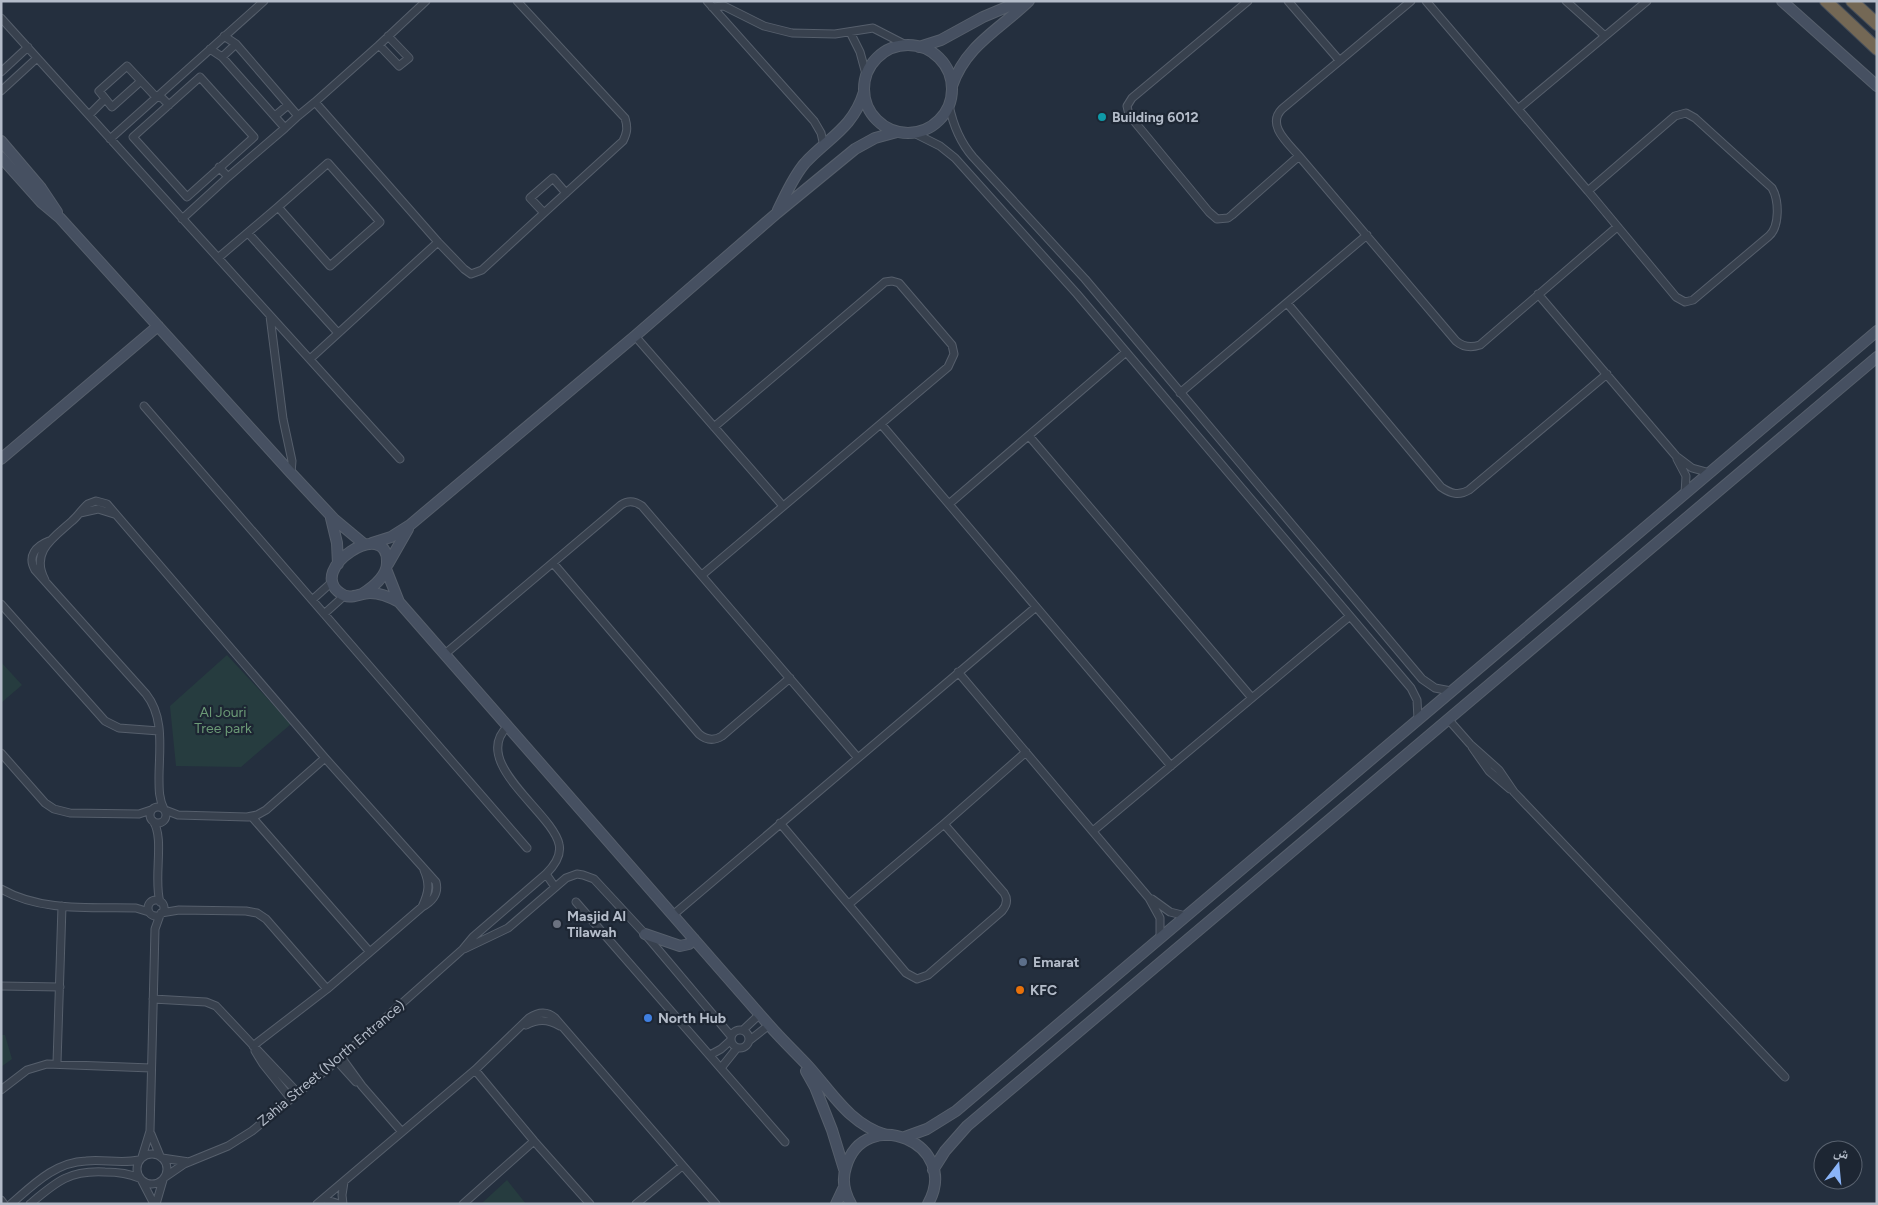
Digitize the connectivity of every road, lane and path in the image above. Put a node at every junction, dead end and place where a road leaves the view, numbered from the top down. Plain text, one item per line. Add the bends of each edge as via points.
1 (264, 1) edge
2 (426, 1) edge
3 (517, 1) edge
4 (1021, 1) edge
5 (1029, 1) edge
6 (1248, 1) edge
7 (1288, 1) edge
8 (1411, 1) edge
9 (1426, 1) edge
10 (1566, 1) edge
11 (1647, 1) edge
12 (1782, 1) edge
13 (1826, 1) edge
14 (1852, 1) edge
15 (709, 4) edge
16 (1, 18) edge
17 (1877, 24) edge
18 (850, 32) junction
19 (224, 36) junction
20 (388, 36) junction
21 (1605, 36) junction
22 (236, 44) junction
23 (379, 45) junction
24 (906, 45) junction
25 (28, 47) junction
26 (919, 47) junction
27 (210, 49) junction
28 (1877, 49) edge
29 (222, 57) junction
30 (37, 58) junction
31 (1339, 60) junction
32 (1, 72) edge
33 (866, 74) junction
34 (141, 81) junction
35 (1877, 86) edge
36 (952, 87) junction
37 (1, 91) edge
38 (864, 92) junction
39 (156, 97) junction
40 (105, 99) junction
41 (315, 102) junction
42 (169, 105) junction
43 (288, 105) junction
44 (949, 105) junction
45 (1518, 110) junction
46 (88, 115) junction
47 (275, 116) junction
48 (298, 116) junction
49 (285, 128) junction
50 (897, 132) junction
51 (914, 133) junction
52 (110, 138) junction
53 (1, 141) edge
54 (824, 146) junction
55 (1299, 156) junction
56 (1, 157) edge
57 (219, 167) junction
58 (228, 177) junction
59 (1588, 191) junction
60 (566, 193) junction
61 (278, 207) junction
62 (544, 213) junction
63 (777, 214) junction
64 (60, 218) junction
65 (182, 218) junction
66 (1617, 227) junction
67 (248, 232) junction
68 (1367, 235) junction
69 (438, 242) junction
70 (218, 258) junction
71 (1538, 294) junction
72 (1287, 303) junction
73 (270, 316) junction
74 (158, 326) junction
75 (1877, 331) edge
76 (338, 333) junction
77 (635, 336) junction
78 (1126, 352) junction
79 (1877, 356) edge
80 (310, 359) junction
81 (1606, 374) junction
82 (1180, 393) junction
83 (144, 406) dead end
84 (881, 424) junction
85 (714, 427) junction
86 (1029, 436) junction
87 (1676, 456) junction
88 (1, 459) edge
89 (400, 459) dead end
90 (291, 473) junction
91 (1710, 473) junction
92 (1685, 494) junction
93 (949, 504) junction
94 (783, 506) junction
95 (328, 513) junction
96 (410, 525) junction
97 (368, 543) junction
98 (553, 563) junction
99 (338, 564) junction
100 (386, 567) junction
101 (702, 575) junction
102 (332, 582) junction
103 (362, 594) junction
104 (344, 596) junction
105 (312, 600) junction
106 (399, 602) junction
107 (1, 604) edge
108 (1036, 607) junction
109 (324, 614) junction
110 (1350, 616) junction
111 (445, 654) junction
112 (958, 672) junction
113 (790, 678) junction
114 (1452, 691) junction
115 (1252, 698) junction
116 (1418, 719) junction
117 (1448, 719) junction
118 (508, 726) junction
119 (159, 731) junction
120 (1026, 752) junction
121 (1, 753) edge
122 (325, 758) junction
123 (858, 758) junction
124 (1171, 766) junction
125 (159, 795) junction
126 (152, 810) junction
127 (165, 810) junction
128 (139, 814) junction
129 (178, 815) junction
130 (252, 816) junction
131 (152, 820) junction
132 (164, 820) junction
133 (780, 823) junction
134 (944, 824) junction
135 (1093, 831) junction
136 (158, 833) junction
137 (528, 848) dead end
138 (546, 874) junction
139 (156, 886) junction
140 (555, 887) junction
141 (1, 889) edge
142 (1149, 898) junction
143 (576, 902) dead end
144 (150, 903) junction
145 (161, 903) junction
146 (849, 904) junction
147 (62, 906) junction
148 (136, 908) junction
149 (179, 910) junction
150 (505, 910) junction
151 (150, 913) junction
152 (161, 914) junction
153 (673, 915) junction
154 (1186, 916) junction
155 (514, 923) junction
156 (155, 929) junction
157 (645, 934) junction
158 (1160, 938) junction
159 (694, 939) junction
160 (463, 949) junction
161 (369, 951) junction
162 (1, 986) edge
163 (60, 987) junction
164 (326, 988) junction
165 (153, 999) junction
166 (760, 1014) junction
167 (770, 1025) junction
168 (744, 1030) junction
169 (778, 1035) junction
170 (731, 1038) junction
171 (750, 1040) junction
172 (253, 1046) junction
173 (737, 1048) junction
174 (710, 1055) junction
175 (339, 1059) junction
176 (57, 1063) junction
177 (151, 1068) junction
178 (721, 1068) junction
179 (475, 1070) junction
180 (1785, 1077) dead end
181 (1, 1090) edge
182 (298, 1093) junction
183 (291, 1099) junction
184 (150, 1131) junction
185 (402, 1132) junction
186 (886, 1134) junction
187 (905, 1138) junction
188 (534, 1141) junction
189 (785, 1142) dead end
190 (161, 1157) junction
191 (141, 1159) junction
192 (189, 1162) junction
193 (682, 1166) junction
194 (844, 1170) junction
195 (934, 1170) junction
196 (140, 1179) junction
197 (164, 1179) junction
198 (344, 1182) junction
199 (844, 1187) junction
200 (933, 1192) junction
201 (324, 1198) junction
202 (1, 1200) edge
203 (4, 1204) edge
204 (11, 1204) edge
205 (30, 1204) edge
206 (155, 1204) edge
207 (317, 1204) edge
208 (339, 1204) edge
209 (343, 1204) edge
210 (463, 1204) edge
211 (590, 1204) edge
212 (636, 1204) edge
213 (716, 1204) edge
214 (836, 1204) edge
215 (851, 1204) edge
216 (928, 1204) edge
217 (936, 1204) edge

1 - 19 street
2 - 20 street
3 - 60 street via 625,118 627,133 623,141
4 - 26 street via 982,17 941,40
5 - 36 street via 972,49
6 - 55 street via 1132,98 1127,106 1128,115 1209,212 1218,218 1232,215
7 - 31 street
8 - 31 street
9 - 45 street
10 - 21 street
11 - 21 street
12 - 35 street
13 - 28 highway
14 - 17 highway
15 - 18 street via 724,6 764,26 792,32
15 - 54 street via 814,121
16 - 25 street
18 - 24 street via 872,28
18 - 33 street
19 - 22 street
19 - 27 street
20 - 23 street
20 - 23 street via 408,58 400,66
21 - 45 street
22 - 29 street
22 - 43 street
23 - 41 street
24 - 26 street
24 - 33 street via 886,51
25 - 30 street
25 - 32 street
26 - 36 street via 942,61
27 - 29 street
27 - 39 street
29 - 47 street
30 - 37 street
30 - 46 street
31 - 55 street via 1276,116 1278,130
33 - 38 street
34 - 39 street
34 - 40 street via 112,107
34 - 40 street via 127,66 98,91
36 - 44 street
38 - 50 street via 874,117
38 - 54 street via 851,119
39 - 42 street
39 - 52 street
40 - 46 street
41 - 48 street
41 - 69 street
42 - 57 street via 200,77 254,136
42 - 57 street via 133,137 187,196
43 - 47 street
43 - 48 street
44 - 51 street via 932,127
44 - 82 street via 955,129 968,151 1085,279
45 - 59 street
46 - 52 street
47 - 49 street
48 - 49 street
49 - 58 street
50 - 51 street
50 - 63 street via 875,138 855,149
51 - 78 street via 955,158
52 - 65 street
53 - 64 street via 41,188
54 - 63 street via 798,173
55 - 68 street
56 - 64 street via 42,203
57 - 58 street
58 - 65 street
59 - 66 street
59 - 66 street via 1675,116 1683,113 1695,118 1776,195 1776,224 1772,233 1689,302 1676,297
60 - 62 street
60 - 62 street via 553,178 530,198
61 - 61 street via 328,163 380,222 330,266
61 - 67 street
62 - 69 street via 477,273 464,269
63 - 77 street
64 - 74 street
65 - 70 street
66 - 71 street
67 - 70 street
67 - 76 street
68 - 71 street via 1456,341 1465,346 1480,344
68 - 72 street
69 - 76 street
70 - 73 street
71 - 81 street
72 - 81 street via 1442,487 1452,493 1469,490
72 - 82 street
73 - 80 street
73 - 90 street via 283,419 292,461
74 - 88 street
74 - 90 street
75 - 91 street
76 - 80 street
77 - 85 street
77 - 96 street
78 - 86 street
78 - 110 street
79 - 117 street
80 - 89 street
81 - 87 street
82 - 114 street via 1422,679 1435,688
83 - 105 street
84 - 85 street via 948,367 954,354 950,341 902,286 892,281 882,284
84 - 93 street
84 - 94 street
85 - 94 street
86 - 93 street
86 - 115 street
87 - 91 street via 1692,468
87 - 92 street via 1686,476
90 - 95 street
91 - 92 street
92 - 114 street
93 - 108 street
94 - 101 street
95 - 97 street via 341,526
95 - 99 street via 336,532
96 - 97 street via 391,537
96 - 100 street
97 - 99 street via 350,552
97 - 100 street via 383,549
98 - 101 street via 621,505 632,501 642,506
98 - 111 street
98 - 113 street via 706,739 722,736
99 - 102 street
100 - 103 street via 376,583
100 - 106 street
101 - 113 street
102 - 104 street
102 - 105 street
103 - 104 street
103 - 106 street via 382,595
104 - 109 street
105 - 109 street
106 - 111 street
107 - 119 street via 105,721 119,728
108 - 112 street
108 - 124 street
109 - 137 street
110 - 115 street
110 - 116 street via 1411,688 1417,700
111 - 118 street
112 - 120 street
112 - 123 street
113 - 123 street
114 - 116 street
115 - 124 street
116 - 154 street
117 - 180 street
117 - 195 street via 967,1126 945,1151
118 - 138 street via 499,742 503,767 559,844 556,863
118 - 153 street
119 - 122 street via 158,716 151,701 35,570 32,559 36,549 80,513 98,509 116,516
119 - 125 street
120 - 134 street
120 - 135 street
121 - 128 street via 54,810
122 - 130 street via 266,810
122 - 161 street via 424,869 428,882 429,890 422,907
123 - 133 street
124 - 135 street
125 - 126 street
125 - 127 street
126 - 127 street via 158,806
126 - 128 street
126 - 131 street
127 - 129 street
127 - 132 street
128 - 131 street
129 - 130 street
129 - 132 street
130 - 161 street
131 - 132 street via 160,823
131 - 136 street
132 - 136 street
133 - 146 street
133 - 153 street
134 - 146 street
134 - 146 street via 1004,893 1006,904 928,975 921,978 909,976
135 - 142 street
136 - 139 street
138 - 140 street
138 - 150 street
139 - 144 street
139 - 145 street
140 - 155 street
140 - 157 street via 571,876 589,876
141 - 147 street via 34,902
142 - 154 street via 1170,912
142 - 158 street via 1160,918
143 - 174 street
144 - 145 street
144 - 148 street
144 - 151 street
145 - 149 street
145 - 152 street via 164,909
147 - 148 street
147 - 163 street
148 - 151 street
149 - 152 street
149 - 164 street via 252,912 262,916
150 - 155 street via 507,918
150 - 160 street
151 - 152 street via 155,916
151 - 156 street
152 - 156 street
153 - 159 street
154 - 158 street
155 - 160 street
156 - 165 street
157 - 159 street via 680,946
157 - 170 street
158 - 187 street via 956,1112
159 - 166 street
160 - 175 street, Zahia Street (North Entrance)
161 - 164 street
162 - 163 street
163 - 176 street
164 - 172 street
165 - 172 street via 206,1002 216,1006
165 - 177 street
166 - 167 street
166 - 168 street
167 - 169 street
167 - 171 street
168 - 170 street via 738,1030
168 - 171 street
169 - 186 street via 850,1115 863,1125
169 - 194 street via 815,1087
170 - 173 street
170 - 174 street
171 - 173 street via 746,1047
172 - 182 street
172 - 183 street
173 - 178 street
174 - 178 street
175 - 182 street, Zahia Street (North Entrance)
175 - 185 street
176 - 177 street
176 - 181 street via 27,1070
177 - 184 street
178 - 189 street
179 - 185 street
179 - 188 street
179 - 193 street via 533,1015 551,1015
182 - 183 street, Zahia Street (North Entrance)
183 - 192 street, Zahia Street (North Entrance) via 240,1139
184 - 190 street
184 - 191 street
185 - 198 street
186 - 187 street
186 - 194 street via 859,1146
187 - 195 street via 923,1150
188 - 210 street
188 - 211 street
190 - 191 street via 151,1154
190 - 192 street
190 - 197 street via 168,1169
191 - 196 street via 137,1169
191 - 204 street via 122,1163 84,1161 64,1165 46,1175
192 - 197 street, Zahia Street (North Entrance)
193 - 212 street
193 - 213 street
194 - 199 street
195 - 200 street
196 - 197 street via 152,1184
196 - 205 street via 119,1172 82,1172 58,1180
196 - 206 street
197 - 206 street
198 - 201 street
198 - 209 street
199 - 214 street
199 - 215 street
200 - 216 street
200 - 217 street
201 - 207 street
201 - 208 street
202 - 203 street

